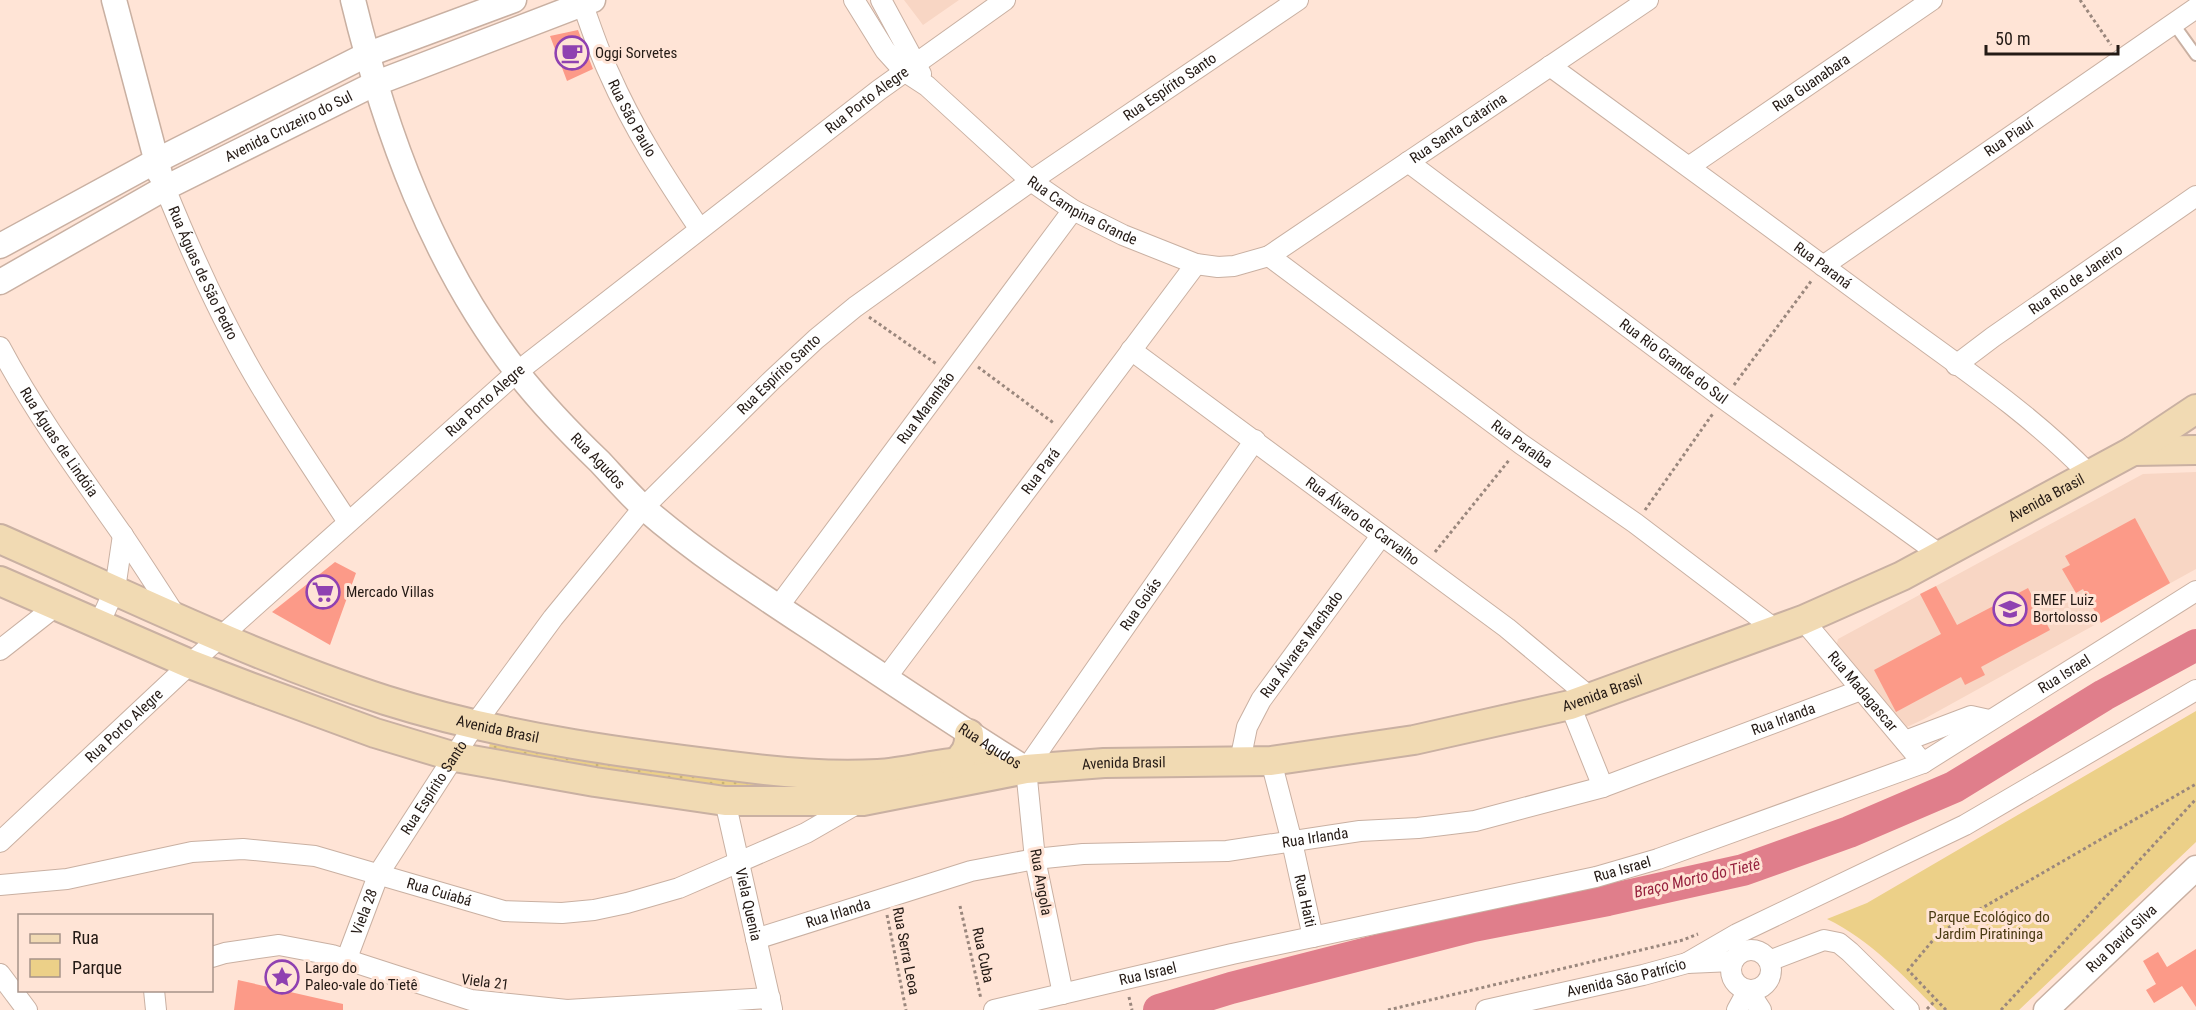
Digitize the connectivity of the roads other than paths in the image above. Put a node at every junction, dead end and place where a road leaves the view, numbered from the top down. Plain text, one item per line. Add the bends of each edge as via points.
1 (114, 0) edge
2 (352, 0) edge
3 (514, 0) edge
4 (854, 0) edge
5 (881, 0) edge
6 (1005, 0) edge
7 (1298, 0) edge
8 (1648, 0) edge
9 (1932, 0) edge
10 (586, 1) edge
11 (2196, 8) edge
12 (2174, 23) junction
13 (366, 55) junction
14 (2196, 55) edge
15 (1550, 66) junction
16 (910, 67) junction
17 (374, 84) junction
18 (156, 161) junction
19 (1408, 162) junction
20 (1690, 166) junction
21 (1031, 181) junction
22 (165, 188) junction
23 (2196, 196) edge
24 (1073, 210) junction
25 (699, 228) junction
26 (0, 246) edge
27 (1269, 256) junction
28 (1196, 264) junction
29 (1822, 266) junction
30 (0, 282) edge
31 (0, 347) edge
32 (1131, 350) junction
33 (1956, 365) junction
34 (517, 372) junction
35 (2196, 409) edge
36 (1255, 440) junction
37 (2196, 450) edge
38 (2133, 451) junction
39 (2089, 474) junction
40 (644, 507) junction
41 (348, 522) junction
42 (123, 535) junction
43 (1381, 536) junction
44 (0, 539) edge
45 (1942, 556) junction
46 (0, 581) edge
47 (115, 590) junction
48 (2196, 591) edge
49 (56, 606) junction
50 (778, 607) junction
51 (177, 619) junction
52 (1803, 620) junction
53 (99, 624) junction
54 (1776, 630) junction
55 (220, 637) junction
56 (0, 650) edge
57 (190, 664) junction
58 (886, 678) junction
59 (1862, 690) junction
60 (2196, 690) edge
61 (1580, 702) junction
62 (1989, 720) junction
63 (475, 724) junction
64 (969, 734) junction
65 (1905, 741) junction
66 (455, 757) junction
67 (1240, 761) junction
68 (1271, 761) junction
69 (1923, 763) junction
70 (954, 764) junction
71 (1026, 770) junction
72 (1603, 787) junction
73 (725, 801) junction
74 (863, 801) junction
75 (0, 842) edge
76 (1292, 842) junction
77 (1035, 859) junction
78 (737, 863) junction
79 (2196, 868) edge
80 (379, 873) junction
81 (0, 885) edge
82 (1313, 937) junction
83 (756, 939) junction
84 (349, 955) junction
85 (213, 957) edge
86 (1733, 960) junction
87 (1769, 961) junction
88 (1688, 963) junction
89 (0, 974) edge
90 (1748, 990) junction
91 (154, 992) edge
92 (1063, 994) junction
93 (771, 1004) edge
94 (27, 1010) edge
95 (156, 1010) edge
96 (994, 1010) edge
97 (1486, 1010) edge
98 (1737, 1010) edge
99 (1761, 1010) edge
100 (1909, 1010) edge
101 (2046, 1010) edge

1 - 18 street, Rua Águas de São Pedro
2 - 13 street, Rua Agudos
3 - 13 street, Avenida Cruzeiro do Sul
4 - 16 street, Rua Campina Grande via 885,50
5 - 16 street, Rua Campina Grande
6 - 16 street, Rua Porto Alegre
7 - 21 street, Rua Espírito Santo
8 - 15 street, Rua Santa Catarina
9 - 20 street, Rua Guanabara
10 - 17 street, Avenida Cruzeiro do Sul
10 - 25 street, Rua São Paulo via 608,73 666,179
11 - 12 street, Rua Piauí
12 - 14 lane
12 - 29 street, Rua Piauí
13 - 17 street, Rua Agudos
13 - 18 street, Avenida Cruzeiro do Sul
15 - 19 street, Rua Santa Catarina
15 - 20 street, Rua Paraná
16 - 21 street, Rua Campina Grande
16 - 25 street, Rua Porto Alegre
17 - 22 street, Avenida Cruzeiro do Sul
17 - 34 street, Rua Agudos via 435,241
18 - 22 street, Rua Águas de São Pedro
18 - 26 street, Avenida Cruzeiro do Sul
19 - 27 street, Rua Santa Catarina
19 - 45 street, Rua Rio Grande do Sul via 1724,399
20 - 29 street, Rua Paraná
21 - 24 street, Rua Campina Grande
21 - 40 street, Rua Espírito Santo via 816,339
22 - 30 street, Avenida Cruzeiro do Sul
22 - 41 street, Rua Águas de São Pedro via 207,287 253,374
23 - 33 street, Rua Rio de Janeiro
24 - 28 street, Rua Campina Grande
24 - 50 street, Rua Maranhão
25 - 34 street, Rua Porto Alegre
27 - 28 street, Rua Campina Grande via 1234,266
27 - 54 street, Rua Paraíba
28 - 32 street, Rua Pará
29 - 33 street, Rua Paraná
31 - 42 street, Rua Águas de Lindóia via 24,393
32 - 36 street, Rua Álvaro de Carvalho
32 - 58 street, Rua Pará
33 - 39 street, Rua Paraná via 2056,443
34 - 40 street, Rua Agudos
34 - 41 street, Rua Porto Alegre
35 - 38 main road, Avenida Brasil
36 - 43 street, Rua Álvaro de Carvalho
36 - 71 street, Rua Goiás
37 - 38 main road, Avenida Brasil
38 - 39 main road, Avenida Brasil
39 - 45 main road, Avenida Brasil
40 - 50 street, Rua Agudos
40 - 63 street, Rua Espírito Santo via 553,618
41 - 55 street, Rua Porto Alegre
42 - 47 street
42 - 51 street, Rua Águas de Lindóia
43 - 61 street, Rua Álvaro de Carvalho via 1507,628
43 - 67 street, Rua Álvares Machado via 1261,700 1247,727
44 - 47 main road, Avenida Brasil
45 - 52 main road, Avenida Brasil
46 - 49 main road, Avenida Brasil
47 - 51 main road, Avenida Brasil
47 - 53 street
48 - 62 street, Rua Israel
49 - 53 main road, Avenida Brasil
49 - 56 street
50 - 58 street, Rua Agudos
51 - 55 main road, Avenida Brasil
52 - 54 main road, Avenida Brasil
52 - 59 street, Rua Madagascar
53 - 57 main road, Avenida Brasil
54 - 61 main road, Avenida Brasil
55 - 57 street, Rua Porto Alegre
55 - 63 main road, Avenida Brasil via 386,700
57 - 66 main road, Avenida Brasil via 375,733
57 - 75 street, Rua Porto Alegre
58 - 64 street, Rua Agudos
59 - 65 street, Rua Madagascar
59 - 72 street, Rua Irlanda
60 - 88 street via 1965,825 1737,934
61 - 68 main road, Avenida Brasil via 1414,740
61 - 72 street
62 - 65 street via 1971,716
62 - 69 street, Rua Israel
63 - 66 street, Rua Espírito Santo
63 - 70 main road, Avenida Brasil via 601,749 770,770 878,774
64 - 70 main road via 966,751
64 - 71 street, Rua Agudos
65 - 69 street, Rua Madagascar
66 - 73 main road, Avenida Brasil
66 - 80 street, Rua Espírito Santo
67 - 68 main road, Avenida Brasil
67 - 71 main road, Avenida Brasil via 1104,763
68 - 76 street, Rua Haiti
69 - 82 street, Rua Israel via 1658,860 1544,889
70 - 71 main road, Avenida Brasil via 977,762
71 - 74 main road, Avenida Brasil
71 - 77 street, Rua Angola
72 - 76 street, Rua Irlanda via 1475,821 1360,831
73 - 74 main road, Avenida Brasil
73 - 78 street, Viela Quenia
74 - 78 street, Rua Cuiabá via 806,833
76 - 77 street, Rua Irlanda via 1227,851
76 - 82 street, Rua Haiti
77 - 83 street, Rua Irlanda via 971,871
77 - 92 street, Rua Angola
78 - 80 street, Rua Cuiabá via 657,896 562,913 504,911
78 - 83 street, Viela Quenia
79 - 101 street, Rua David Silva
80 - 81 street, Rua Cuiabá via 315,856 243,849 192,852 67,879
80 - 84 street, Viela 28
82 - 92 street, Rua Israel
83 - 93 street, Viela Quenia
84 - 85 street via 279,945
84 - 93 street via 471,1000 535,1008
86 - 87 street via 1749,950 1762,953
86 - 88 street, Avenida São Patrício
86 - 90 street via 1733,980
87 - 90 street via 1772,972 1766,984
87 - 100 street via 1824,939 1839,944
88 - 97 street, Avenida São Patrício
89 - 94 street
90 - 98 street
90 - 99 street
91 - 95 street
92 - 96 street, Rua Israel

